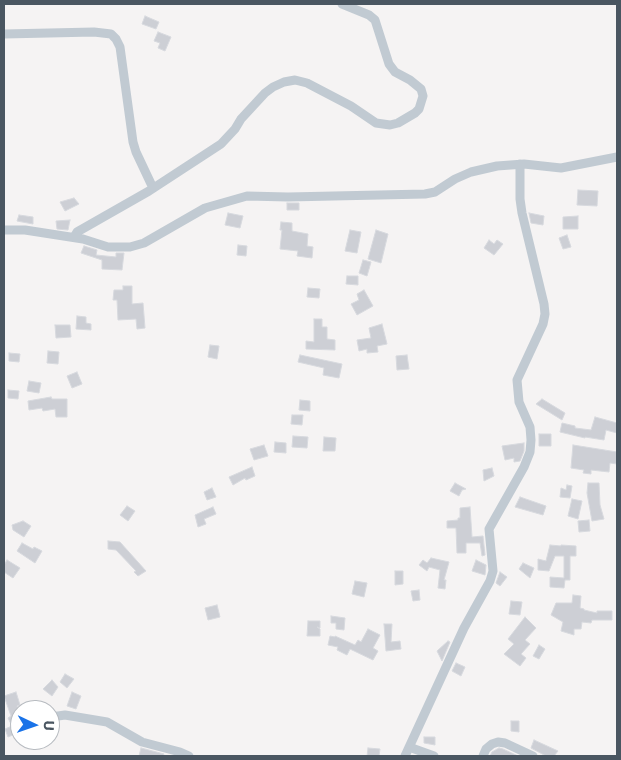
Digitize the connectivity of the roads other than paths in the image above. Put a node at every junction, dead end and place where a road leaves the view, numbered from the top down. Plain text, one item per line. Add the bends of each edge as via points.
1 (342, 4) edge
2 (4, 34) edge
3 (617, 157) edge
4 (520, 164) junction
5 (153, 188) junction
6 (4, 230) edge
7 (74, 237) junction
8 (60, 716) edge
9 (409, 747) junction
10 (189, 756) edge
11 (404, 756) edge
12 (434, 756) edge
13 (483, 756) edge
14 (533, 756) edge

1 - 5 street via 375,20 388,64 421,89 423,96 415,113 398,123 376,123 306,83 284,82 265,93 221,144
2 - 5 street via 94,32 111,34 116,39 120,47 133,142
3 - 4 street via 560,168
4 - 7 street via 471,172 435,192 424,194 247,196 205,208 144,243 130,247 108,247
4 - 9 street via 522,213 545,314 517,380 519,402 530,427 530,452 489,529 493,571 490,581 464,628
5 - 7 street via 77,232
6 - 7 street
8 - 10 street via 107,722 142,742
9 - 11 street
9 - 12 street
13 - 14 street via 486,748 498,742

